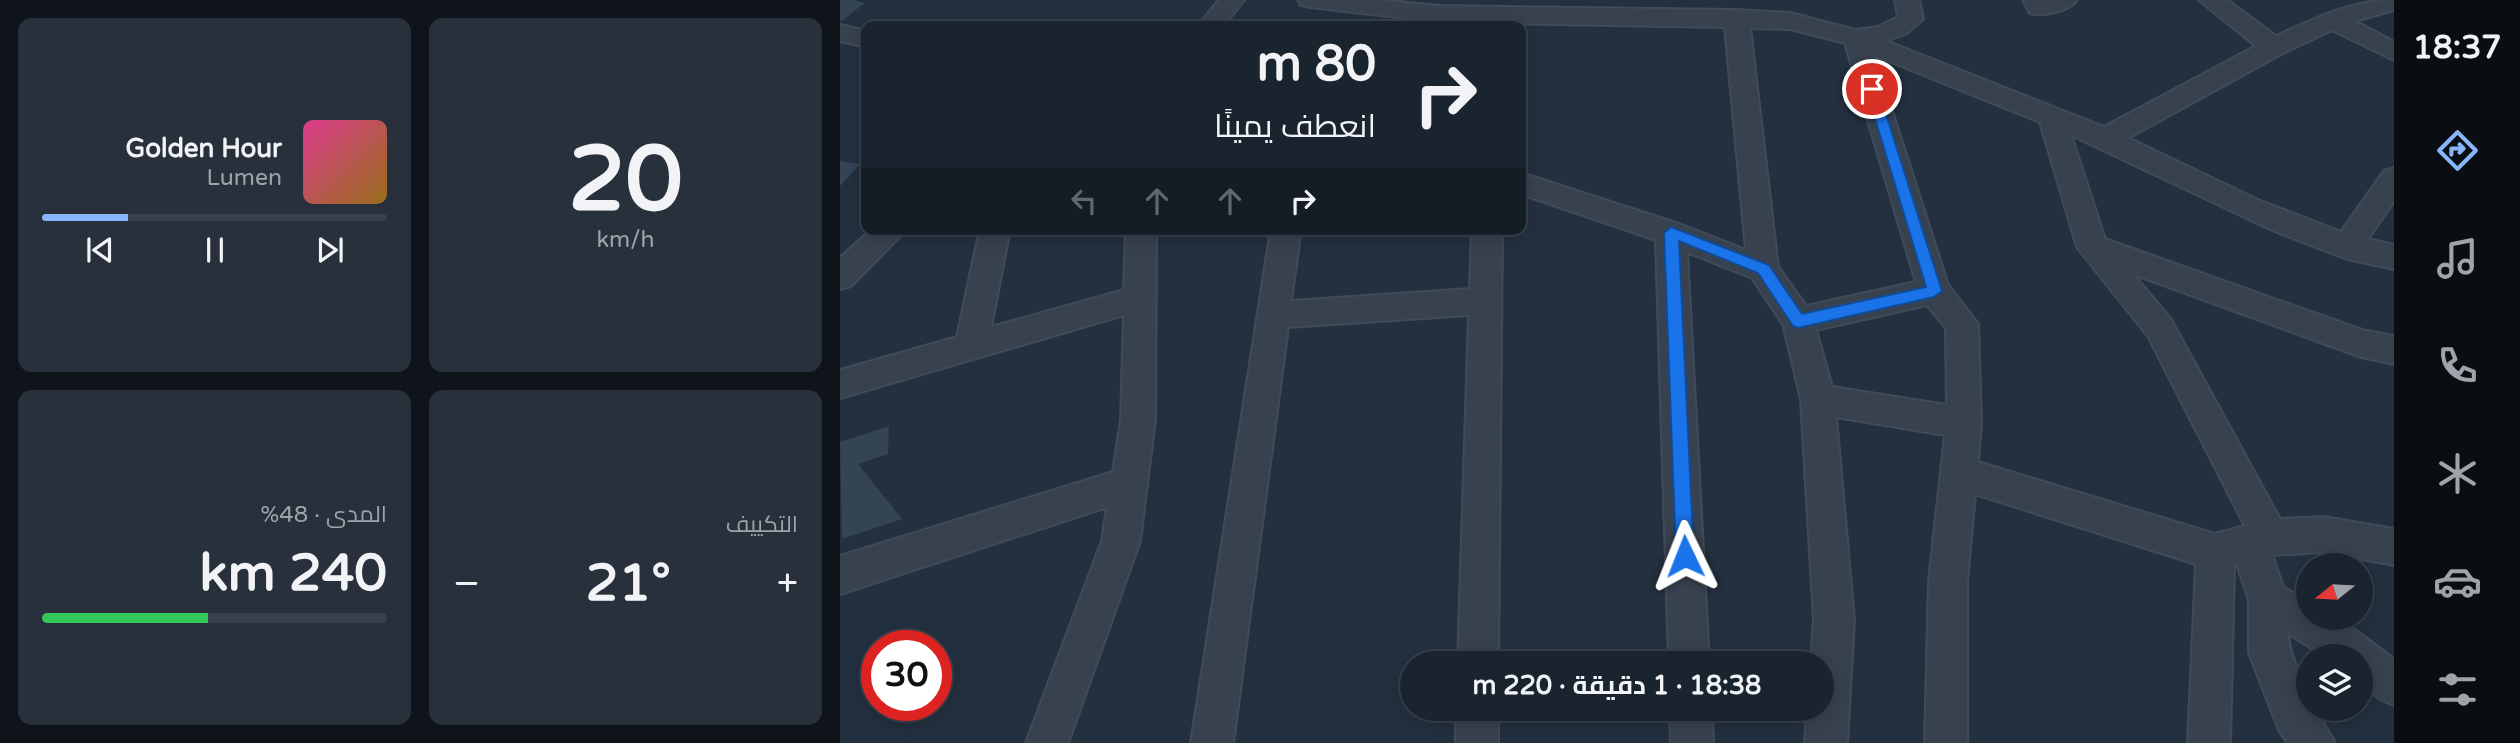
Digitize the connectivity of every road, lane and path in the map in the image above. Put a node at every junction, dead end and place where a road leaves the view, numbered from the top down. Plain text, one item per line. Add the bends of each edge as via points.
1 (1232, 0) edge
2 (1310, 0) edge
3 (1908, 0) edge
4 (2035, 0) edge
5 (2065, 0) edge
6 (2211, 0) edge
7 (2394, 2) edge
8 (1440, 7) edge
9 (1736, 18) junction
10 (2333, 20) junction
11 (1214, 21) edge
12 (840, 33) edge
13 (861, 37) edge
14 (1856, 38) junction
15 (2274, 47) junction
16 (2394, 52) edge
17 (2051, 114) junction
18 (2105, 138) junction
19 (2394, 178) edge
20 (1526, 185) edge
21 (1671, 233) junction
22 (886, 235) edge
23 (994, 235) edge
24 (1141, 235) edge
25 (1285, 235) edge
26 (1487, 235) edge
27 (2092, 247) junction
28 (2347, 247) junction
29 (2394, 257) edge
30 (1763, 269) junction
31 (840, 278) edge
32 (1934, 291) junction
33 (1140, 298) junction
34 (1486, 301) junction
35 (1275, 316) junction
36 (1798, 321) junction
37 (971, 347) junction
38 (2394, 350) edge
39 (840, 384) edge
40 (1818, 399) junction
41 (1964, 423) junction
42 (1959, 473) junction
43 (1129, 484) junction
44 (2245, 544) junction
45 (2394, 547) edge
46 (840, 575) edge
47 (2267, 600) junction
48 (2341, 644) edge
49 (1478, 651) edge
50 (1688, 651) edge
51 (2373, 669) edge
52 (2394, 685) edge
53 (1477, 721) edge
54 (1691, 721) edge
55 (1047, 743) edge
56 (1212, 743) edge
57 (1477, 743) edge
58 (1692, 743) edge
59 (1826, 743) edge
60 (1946, 743) edge
61 (2209, 743) edge
62 (2314, 743) edge

1 - 11 street
2 - 8 street
3 - 14 street via 1911,19 1905,25
4 - 5 street via 2039,8
6 - 15 street
7 - 10 street
8 - 9 street
9 - 14 street via 1790,21
9 - 30 street
10 - 15 street
10 - 16 street
12 - 13 street
14 - 17 street
14 - 32 street
15 - 18 street
17 - 18 street
17 - 27 street
18 - 28 street via 2206,189
19 - 28 street
20 - 21 street
21 - 30 street
21 - 50 street
22 - 31 street
23 - 37 street
24 - 33 street
25 - 35 street
26 - 34 street
27 - 38 street via 2361,343
27 - 44 street via 2158,327
28 - 29 street
30 - 36 street
32 - 36 street
32 - 41 street via 1962,324
33 - 37 street
33 - 43 street via 1138,420
34 - 35 street
34 - 49 street
35 - 56 street
36 - 40 street
37 - 39 street
40 - 41 street
40 - 59 street via 1834,620
41 - 42 street
42 - 44 street
42 - 60 street via 1948,581
43 - 46 street
43 - 55 street via 1121,541
44 - 45 street via 2304,532
44 - 47 street
44 - 61 street
47 - 48 street
47 - 62 street via 2269,653 2295,717
51 - 52 street
53 - 57 street
54 - 58 street

